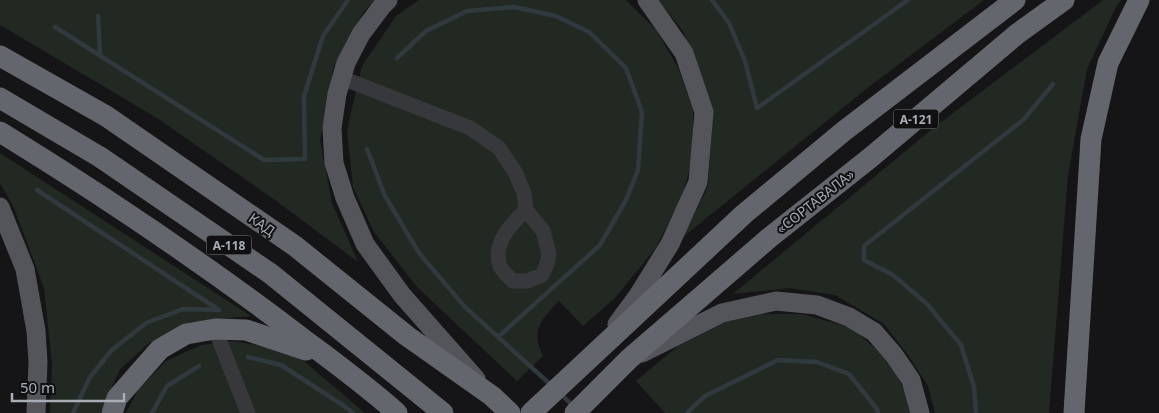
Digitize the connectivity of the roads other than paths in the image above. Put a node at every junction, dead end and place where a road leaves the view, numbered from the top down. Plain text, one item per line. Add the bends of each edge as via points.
1 (388, 0) edge
2 (647, 0) edge
3 (1015, 0) edge
4 (1064, 0) edge
5 (1140, 0) edge
6 (0, 56) edge
7 (342, 78) junction
8 (0, 98) edge
9 (0, 132) edge
10 (0, 207) edge
11 (526, 210) dead end
12 (215, 329) junction
13 (602, 346) junction
14 (630, 359) junction
15 (374, 393) junction
16 (492, 396) junction
17 (36, 413) edge
18 (112, 413) edge
19 (248, 413) edge
20 (397, 413) edge
21 (442, 413) edge
22 (510, 413) edge
23 (531, 413) edge
24 (575, 413) edge
25 (920, 413) edge
26 (1074, 413) edge

1 - 7 main road via 361,34
2 - 13 main road via 684,54 704,112 698,182 670,244
3 - 13 highway, А-121 via 844,131 744,214
4 - 14 highway, «СОРТАВАЛА» / А-121 via 1017,34 769,238
5 - 26 highway via 1108,63 1091,139
6 - 16 highway, КАД / А-118 via 106,116 295,246 408,336
7 - 11 lane via 470,128 499,148 515,172 524,193
7 - 16 main road via 332,128 334,163 365,244 402,295
8 - 21 highway, А-118 via 100,157 271,274
9 - 15 highway via 92,189 251,299
10 - 17 main road via 25,269 36,331
12 - 15 highway via 246,330 308,350
12 - 18 highway via 186,334 160,349 117,398
12 - 19 lane
13 - 23 highway, А-121
14 - 24 highway, «СОРТАВАЛА» / А-121
14 - 25 main road via 722,313 776,301 817,305 849,316 874,332 911,380
15 - 20 highway
16 - 22 highway, КАД / А-118

